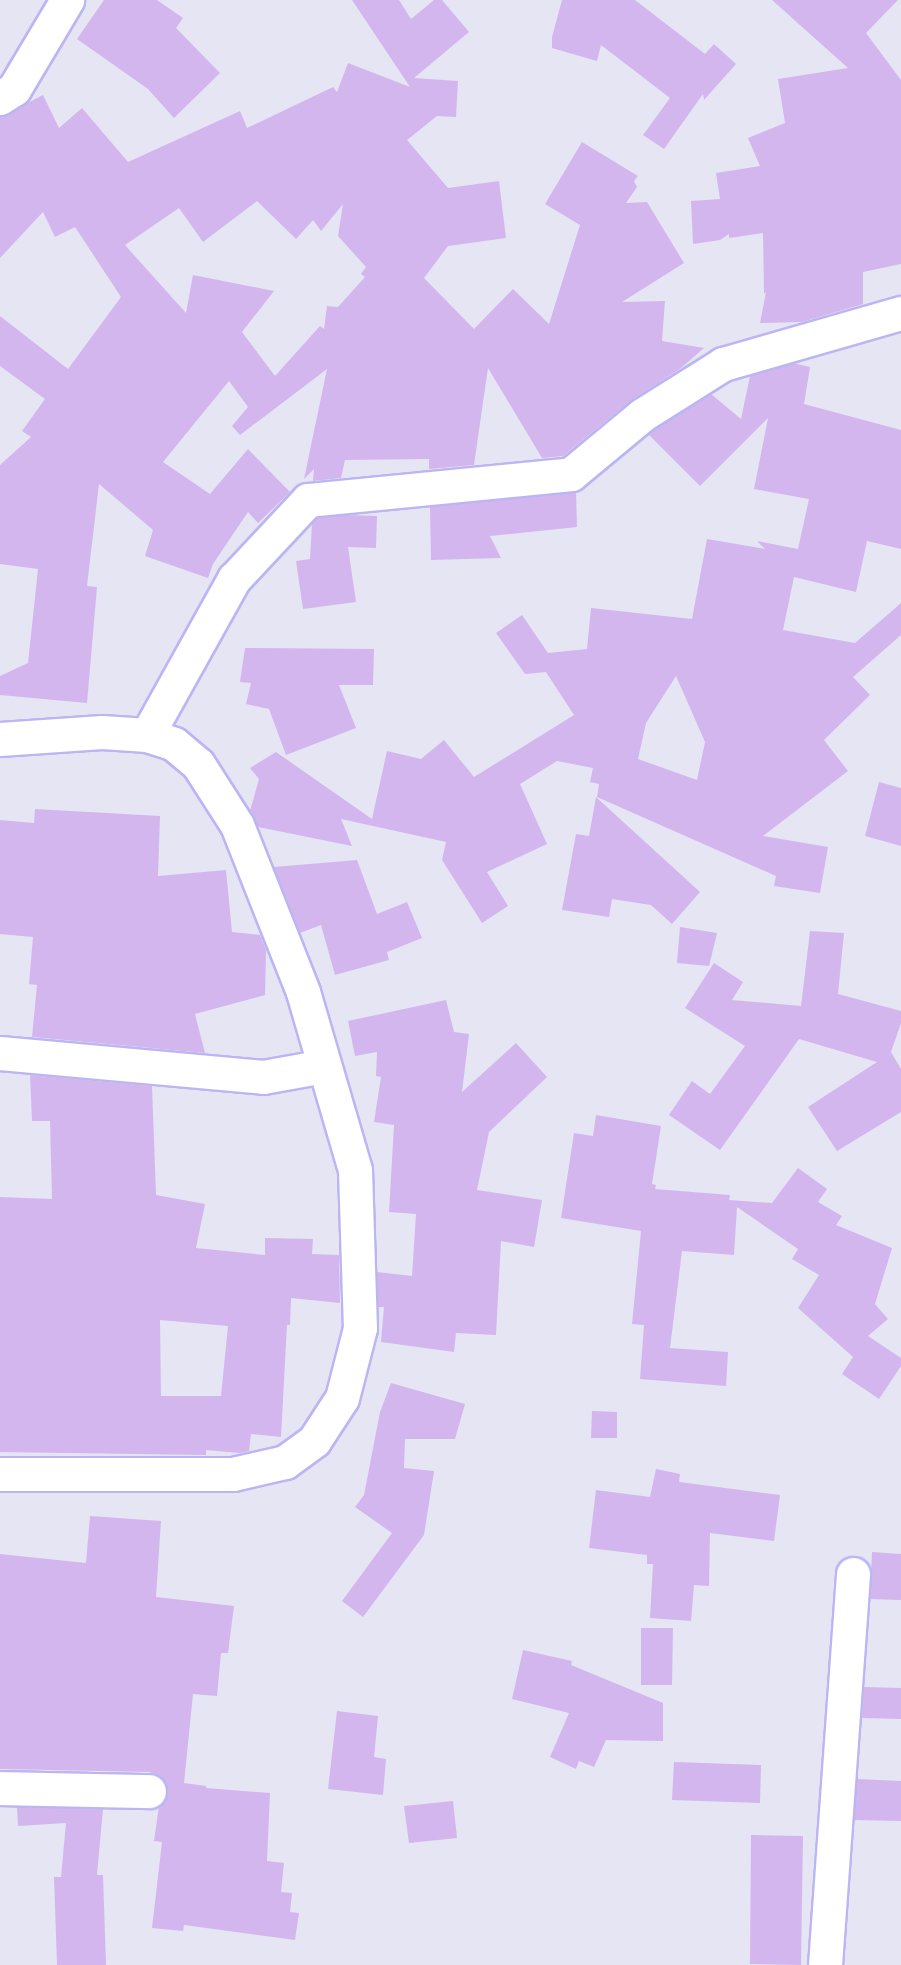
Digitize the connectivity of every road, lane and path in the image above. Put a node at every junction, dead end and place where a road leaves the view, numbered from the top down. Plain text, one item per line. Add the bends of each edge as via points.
1 (68, 0) edge
2 (0, 98) edge
3 (901, 313) edge
4 (147, 735) junction
5 (0, 739) edge
6 (0, 1053) edge
7 (324, 1066) junction
8 (0, 1474) edge
9 (853, 1574) dead end
10 (0, 1788) edge
11 (149, 1791) dead end
12 (825, 1965) edge

1 - 2 street via 14,89
3 - 4 street via 723,364 642,416 571,474 308,500 234,579
4 - 5 street via 102,732
4 - 7 street via 174,744 198,764 237,825 303,992
6 - 7 street via 263,1077
7 - 8 street via 355,1170 360,1328 342,1398 314,1441 285,1462 233,1474
9 - 12 street
10 - 11 street

